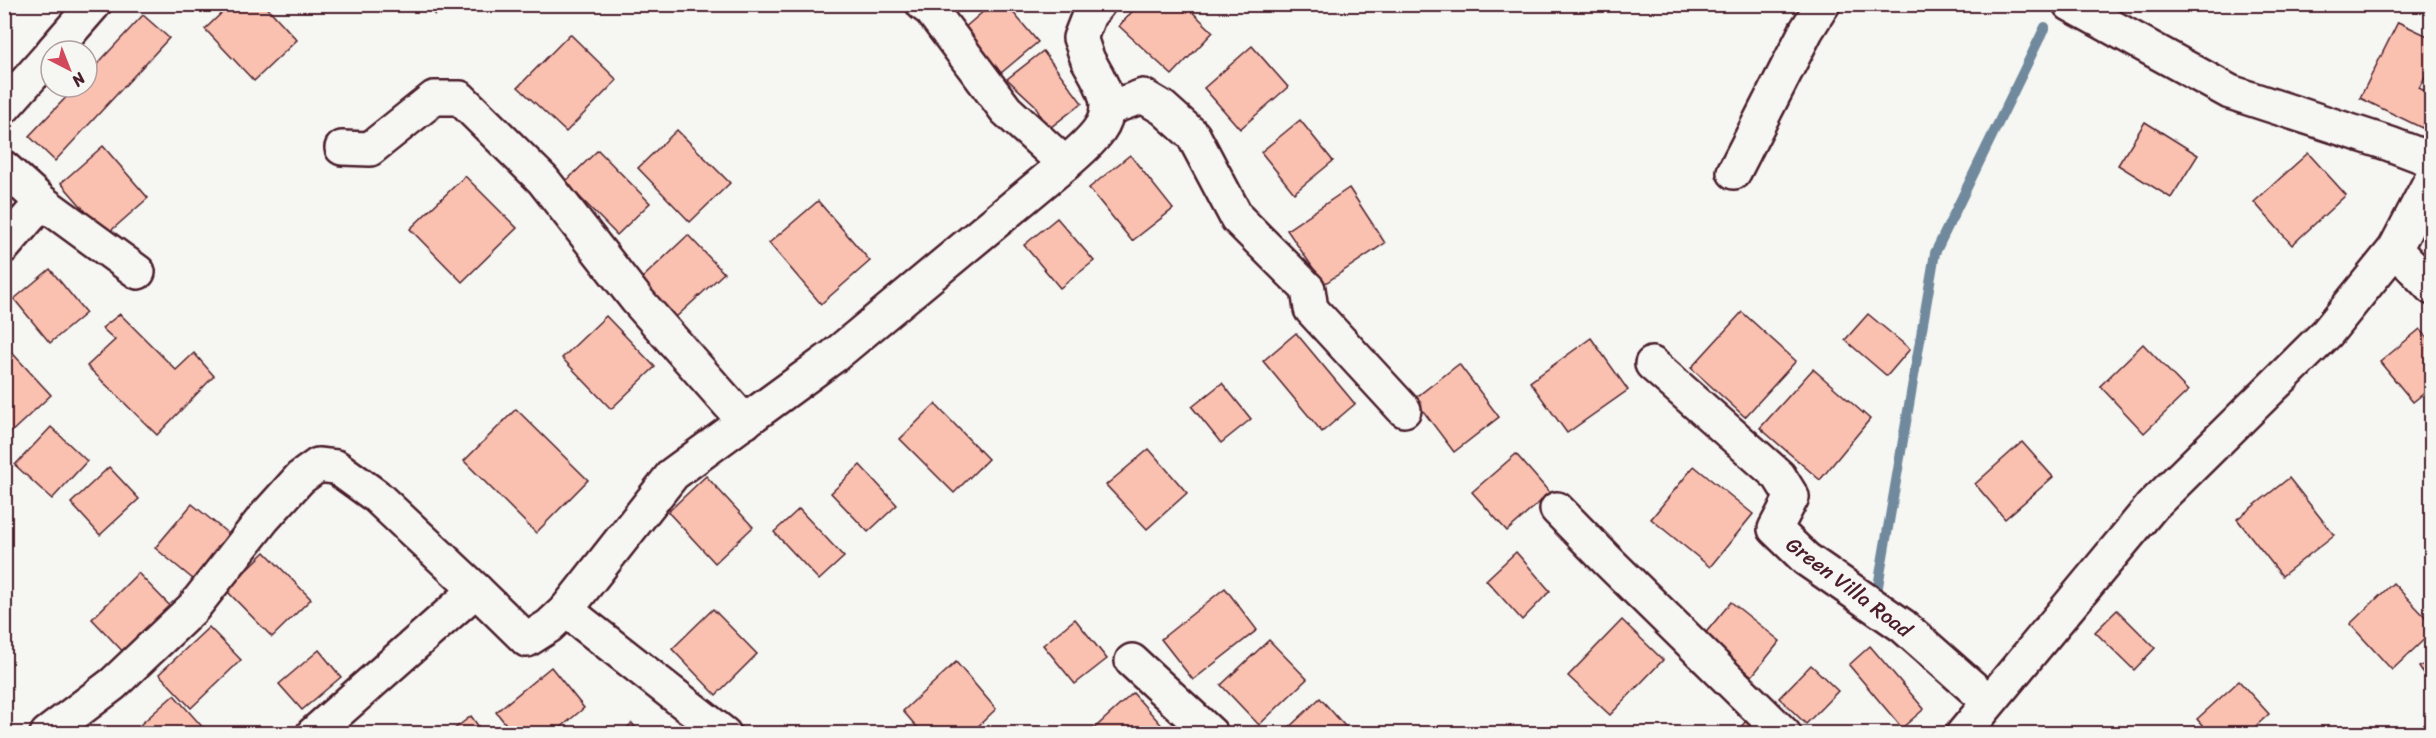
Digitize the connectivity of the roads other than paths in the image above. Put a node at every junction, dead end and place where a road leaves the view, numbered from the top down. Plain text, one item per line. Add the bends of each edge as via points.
1 (94, 4) edge
2 (923, 4) edge
3 (1098, 4) edge
4 (1823, 4) edge
5 (2070, 4) edge
6 (63, 39) edge
7 (39, 67) edge
8 (4, 106) edge
9 (1107, 109) junction
10 (342, 148) dead end
11 (2432, 160) edge
12 (1065, 165) junction
13 (4, 168) edge
14 (1734, 172) dead end
15 (2432, 178) edge
16 (42, 202) junction
17 (4, 246) edge
18 (2395, 249) junction
19 (138, 272) dead end
20 (2432, 288) edge
21 (1652, 364) dead end
22 (1404, 410) dead end
23 (745, 422) junction
24 (1557, 508) dead end
25 (476, 590) junction
26 (566, 610) junction
27 (1132, 662) dead end
28 (1988, 701) junction
29 (47, 734) edge
30 (313, 734) edge
31 (724, 734) edge
32 (1211, 734) edge
33 (1784, 734) edge
34 (1963, 734) edge

1 - 6 street
2 - 12 street via 1006,110
3 - 9 street via 1080,38 1107,96
4 - 14 street
5 - 11 street via 2230,92
7 - 8 street
9 - 12 street via 1100,130
9 - 22 street via 1143,96 1193,135 1237,218 1308,289 1311,309
10 - 23 street via 370,149 435,98 460,98 543,180 637,300
12 - 23 street via 834,356
13 - 16 street
15 - 18 street
16 - 17 street
16 - 19 street
18 - 20 street
18 - 28 street via 2327,333 2152,506
21 - 28 street, Green Villa Road via 1779,476 1792,498 1775,530 1806,559 1903,626
23 - 26 street via 673,474
24 - 33 street
25 - 26 street via 527,640
25 - 29 street via 376,496 336,467 318,465 300,478 263,519 193,608 112,684
25 - 30 street
26 - 31 street
27 - 32 street
28 - 34 street

